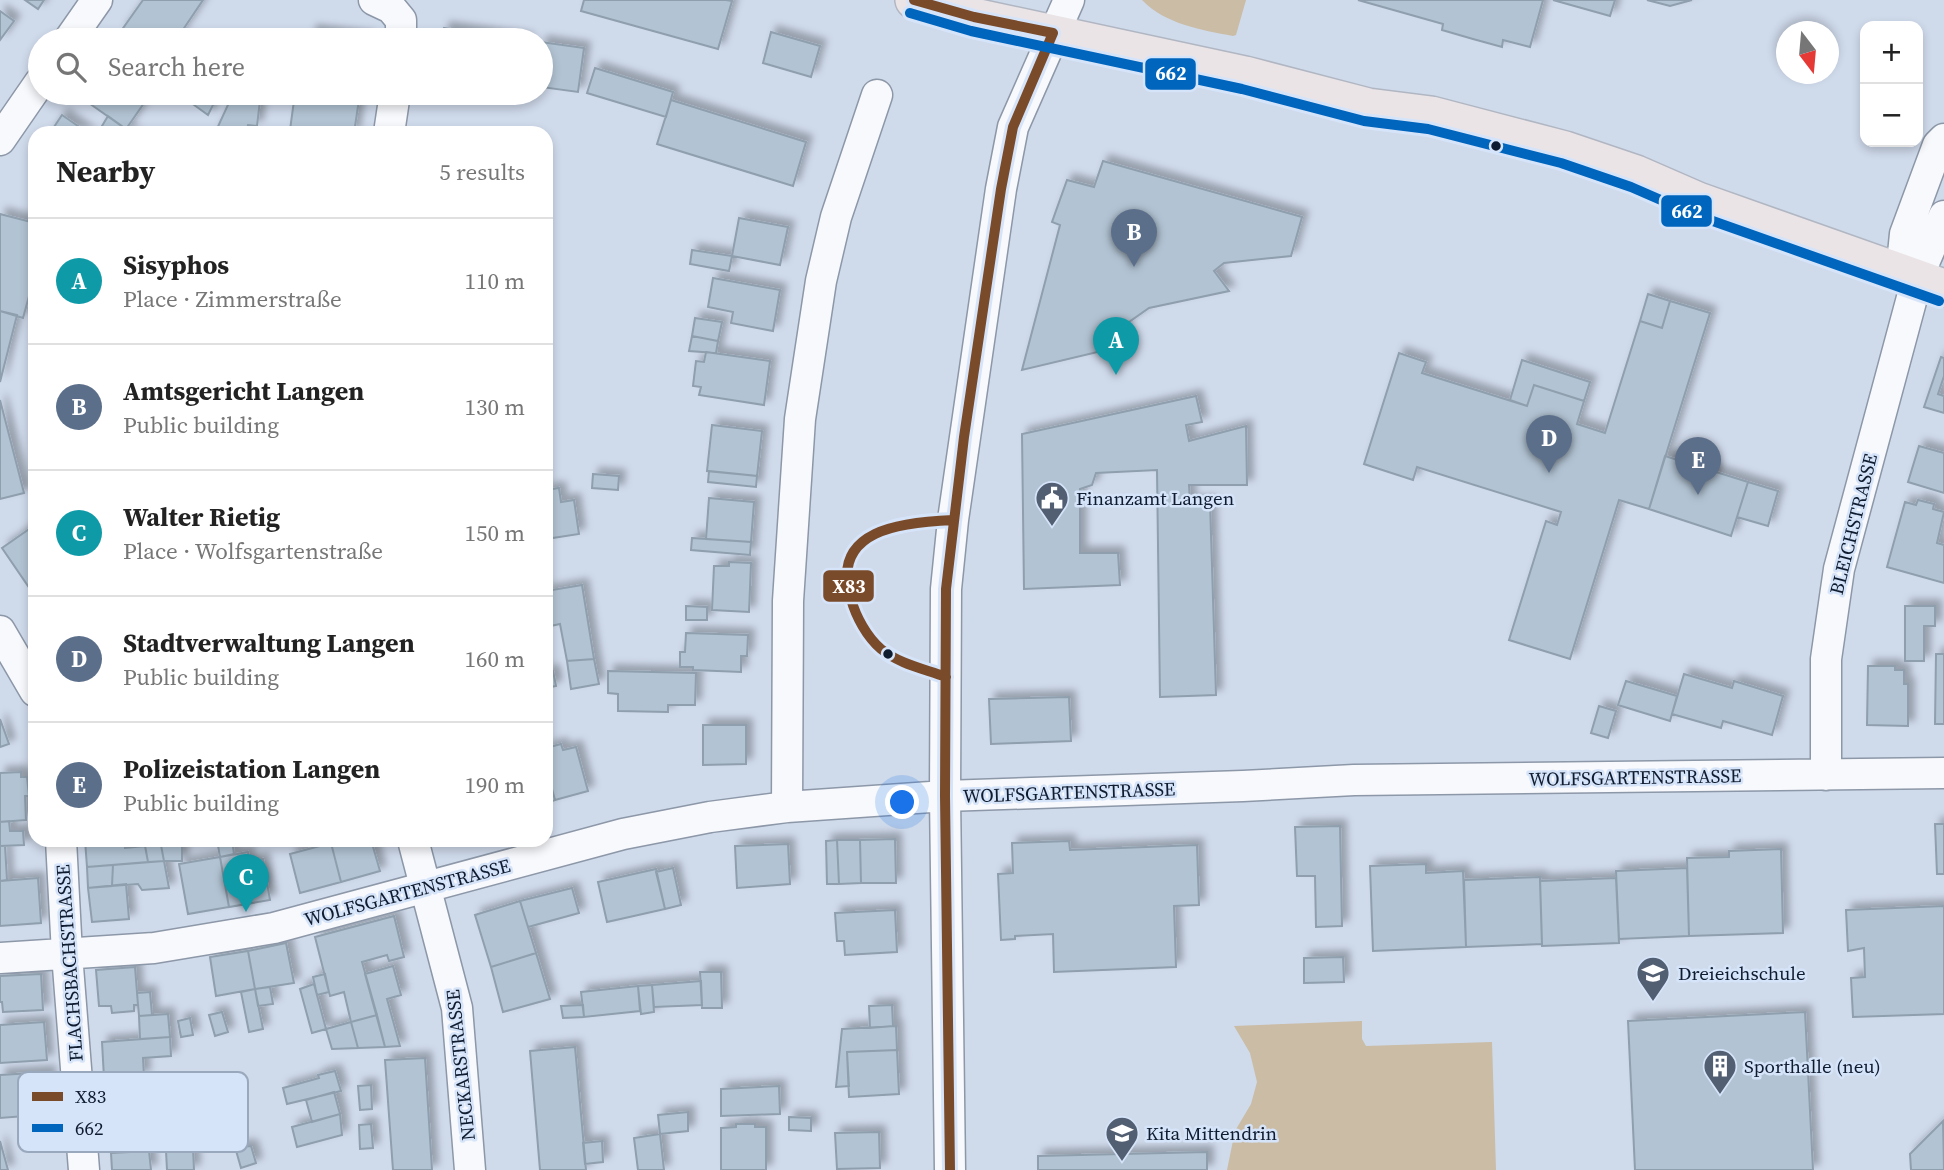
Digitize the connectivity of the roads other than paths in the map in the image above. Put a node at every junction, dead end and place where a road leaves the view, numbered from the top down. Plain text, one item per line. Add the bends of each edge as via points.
1 (97, 0) edge
2 (374, 0) edge
3 (914, 0) edge
4 (1069, 0) edge
5 (77, 28) edge
6 (401, 28) edge
7 (1053, 33) junction
8 (877, 95) dead end
9 (28, 99) edge
10 (393, 105) edge
11 (390, 126) edge
12 (1944, 139) edge
13 (0, 140) edge
14 (1944, 216) edge
15 (1921, 280) edge
16 (0, 631) edge
17 (28, 679) edge
18 (1944, 773) edge
19 (1826, 775) junction
20 (945, 796) junction
21 (787, 807) junction
22 (61, 847) edge
23 (415, 847) edge
24 (424, 887) junction
25 (67, 954) junction
26 (0, 958) edge
27 (76, 1072) edge
28 (83, 1152) edge
29 (84, 1170) edge
30 (470, 1170) edge
31 (950, 1170) edge

1 - 5 street
2 - 6 street via 391,8 401,20
3 - 7 main road
4 - 7 street
7 - 15 main road via 1368,107 1431,115 1565,150
7 - 20 street via 1013,127 964,437 946,589
8 - 21 street via 836,217 800,419 788,601
9 - 13 street
10 - 11 street
12 - 15 street via 1905,234
14 - 15 street
15 - 19 street, BLEICHSTRASSE via 1839,569 1826,659
16 - 17 street
18 - 19 street, WOLFSGARTENSTRASSE
19 - 20 street, WOLFSGARTENSTRASSE via 1354,780
20 - 21 street, WOLFSGARTENSTRASSE
20 - 31 street
21 - 24 street, WOLFSGARTENSTRASSE via 623,834
22 - 25 street, FLACHSBACHSTRASSE
23 - 24 street, NECKARSTRASSE
24 - 25 street, WOLFSGARTENSTRASSE via 253,932 154,948
24 - 30 street, NECKARSTRASSE via 457,1008
25 - 26 street, WOLFSGARTENSTRASSE
25 - 27 street, FLACHSBACHSTRASSE
28 - 29 street, FLACHSBACHSTRASSE

